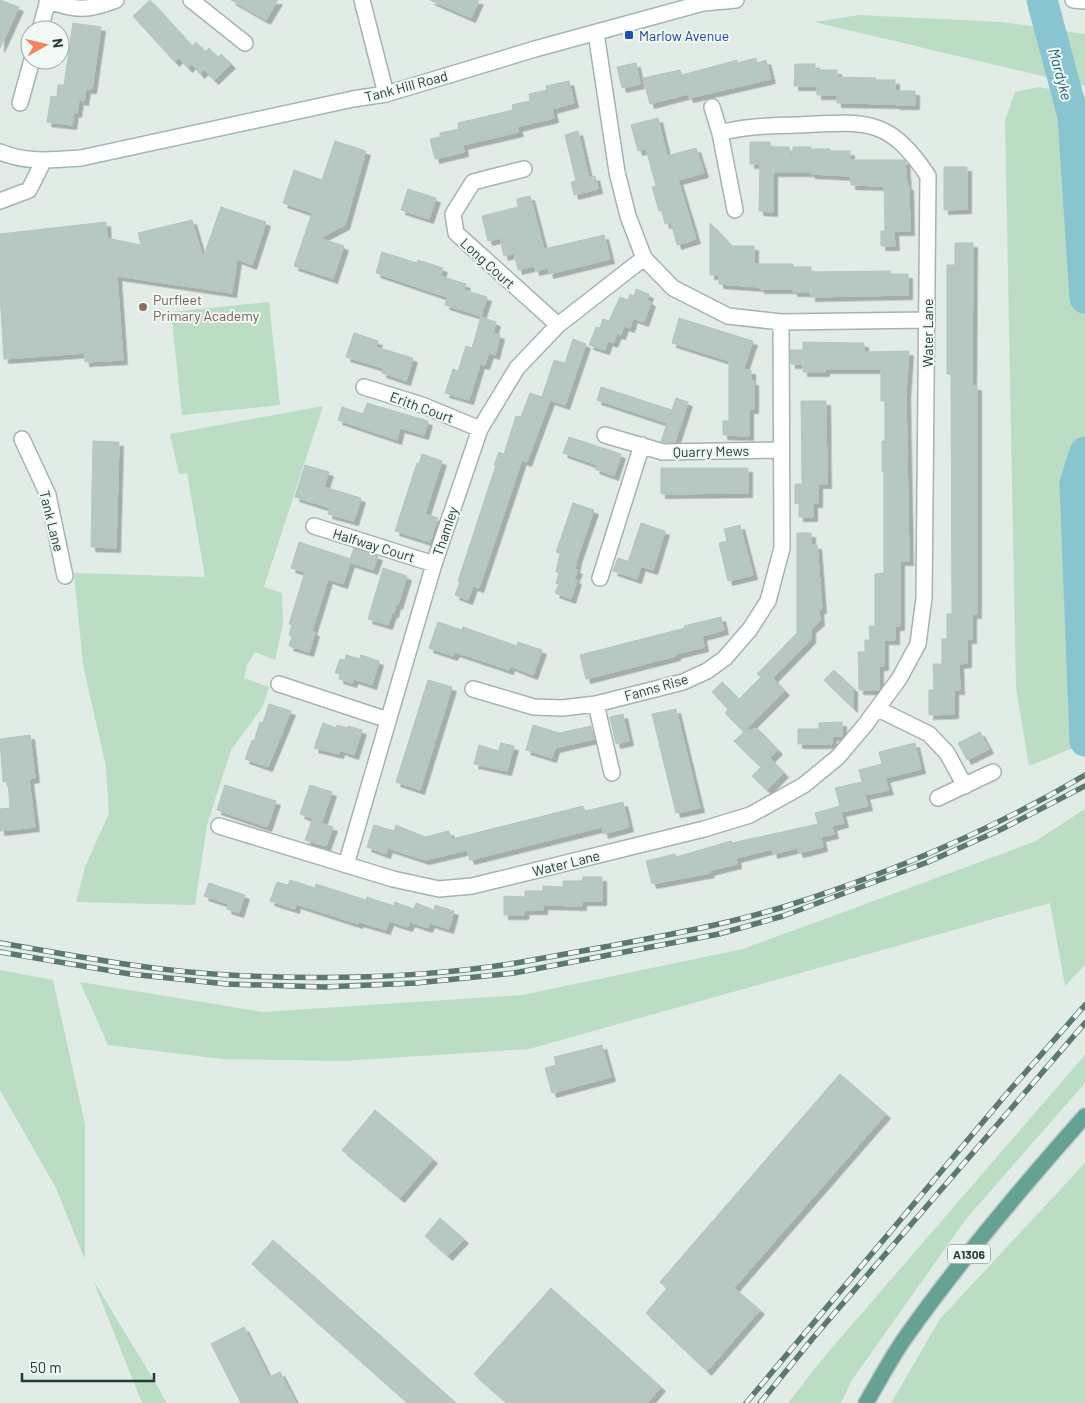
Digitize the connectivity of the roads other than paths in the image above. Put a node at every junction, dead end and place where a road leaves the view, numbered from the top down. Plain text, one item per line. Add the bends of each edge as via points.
1 (47, 0) edge
2 (116, 0) edge
3 (191, 0) edge
4 (362, 0) edge
5 (736, 0) edge
6 (1073, 0) edge
7 (1085, 1) edge
8 (42, 20) edge
9 (596, 32) junction
10 (245, 43) dead end
11 (29, 70) edge
12 (386, 94) junction
13 (20, 103) dead end
14 (712, 107) dead end
15 (720, 133) junction
16 (0, 152) edge
17 (43, 162) junction
18 (524, 169) dead end
19 (0, 201) edge
20 (736, 210) dead end
21 (644, 258) junction
22 (927, 320) junction
23 (781, 322) junction
24 (558, 325) junction
25 (364, 387) dead end
26 (480, 429) junction
27 (605, 435) dead end
28 (22, 439) dead end
29 (642, 445) junction
30 (781, 450) junction
31 (314, 526) dead end
32 (434, 564) junction
33 (65, 576) dead end
34 (600, 578) dead end
35 (280, 684) dead end
36 (473, 689) dead end
37 (596, 704) junction
38 (878, 709) junction
39 (388, 720) junction
40 (993, 772) dead end
41 (612, 773) dead end
42 (965, 786) junction
43 (938, 798) dead end
44 (219, 826) dead end
45 (346, 865) junction
46 (1085, 1116) edge
47 (866, 1403) edge

1 - 2 street via 83,9
1 - 8 street
3 - 10 street
4 - 12 street
5 - 9 street, Tank Hill Road via 703,3
6 - 7 street
9 - 12 street, Tank Hill Road
9 - 21 street via 617,172 628,216
11 - 13 street
12 - 17 street, Tank Hill Road via 80,158
14 - 15 street
15 - 20 street
15 - 22 street, Water Lane via 740,128 860,122 886,131 912,151 928,176
16 - 17 street, Tank Hill Road via 14,158
17 - 19 street via 29,190
18 - 24 street, Long Court via 473,182 452,214 456,233
21 - 23 street via 673,288 728,316
21 - 24 street, Thamley
22 - 23 street
22 - 38 street, Water Lane via 924,598 918,644
23 - 30 street, Fanns Rise
24 - 26 street, Thamley via 517,368
25 - 26 street, Erith Court via 422,405
26 - 32 street, Thamley
27 - 29 street, Quarry Mews
28 - 33 street, Tank Lane via 48,495
29 - 30 street, Quarry Mews via 663,452
29 - 34 street
30 - 37 street, Fanns Rise via 782,548 768,601 750,629 725,658 707,671 684,682
31 - 32 street, Halfway Court
32 - 39 street, Thamley
35 - 39 street
36 - 37 street, Fanns Rise via 534,707
37 - 41 street
38 - 42 street via 929,734 947,753
38 - 45 street, Water Lane via 838,757 804,785 750,815 704,829 472,886 439,889
39 - 45 street, Thamley
40 - 42 street
42 - 43 street
44 - 45 street, Water Lane
46 - 47 main road, A1306 via 1038,1168 904,1339

